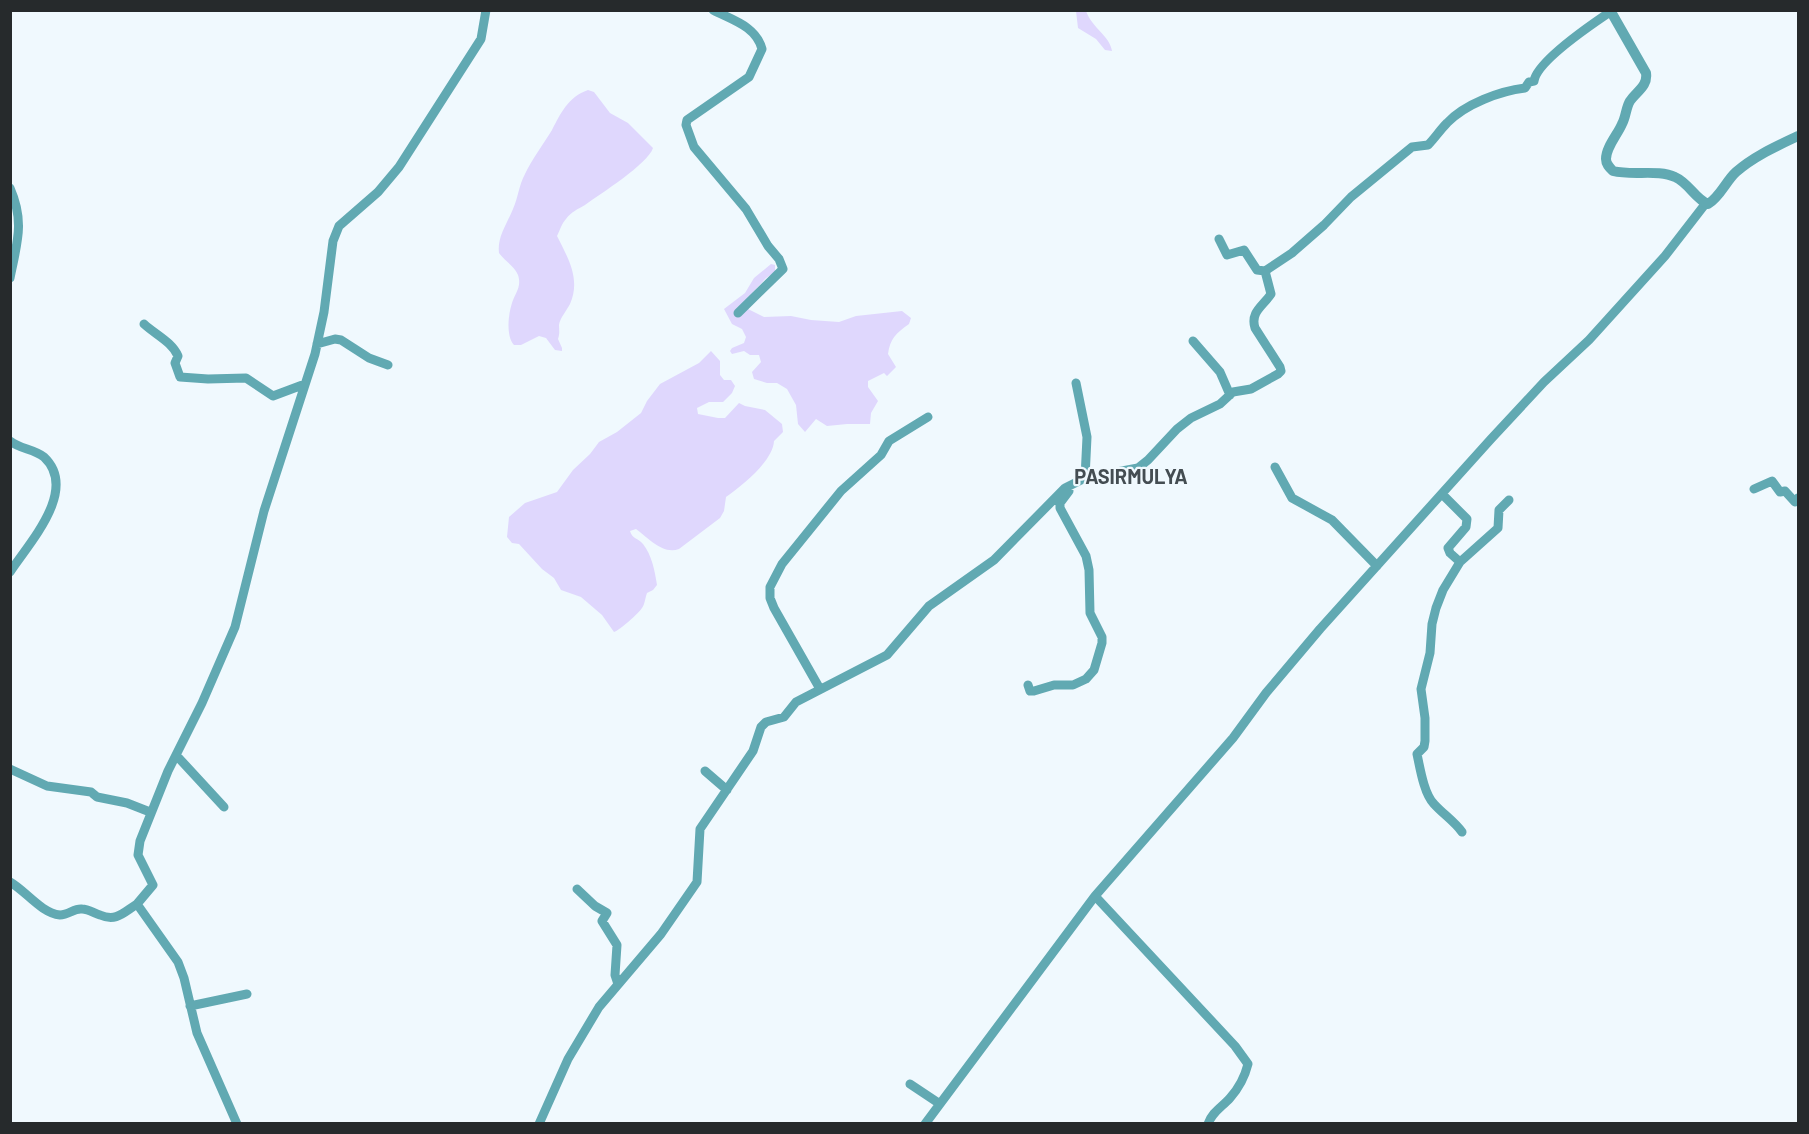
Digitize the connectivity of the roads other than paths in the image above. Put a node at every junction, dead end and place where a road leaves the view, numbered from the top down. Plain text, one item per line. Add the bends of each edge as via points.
1 (486, 10) edge
2 (713, 10) edge
3 (1611, 11) edge
4 (1798, 136) edge
5 (10, 188) edge
6 (1706, 203) junction
7 (1219, 238) dead end
8 (1264, 271) junction
9 (10, 278) edge
10 (738, 313) dead end
11 (144, 324) dead end
12 (1193, 341) dead end
13 (317, 344) junction
14 (388, 365) dead end
15 (1076, 383) dead end
16 (305, 384) junction
17 (1230, 395) junction
18 (928, 417) dead end
19 (10, 441) edge
20 (1275, 467) dead end
21 (1080, 480) junction
22 (1754, 489) dead end
23 (1442, 494) junction
24 (1798, 498) edge
25 (1509, 500) dead end
26 (1460, 562) junction
27 (1377, 566) junction
28 (10, 572) edge
29 (1028, 685) dead end
30 (820, 689) junction
31 (176, 755) junction
32 (10, 769) edge
33 (705, 771) dead end
34 (727, 790) junction
35 (224, 807) dead end
36 (150, 812) junction
37 (1462, 832) dead end
38 (10, 882) edge
39 (577, 890) dead end
40 (1095, 896) junction
41 (136, 904) junction
42 (618, 984) junction
43 (247, 994) dead end
44 (190, 1006) junction
45 (910, 1084) dead end
46 (940, 1104) junction
47 (237, 1124) edge
48 (539, 1124) edge
49 (925, 1124) edge
50 (1208, 1124) edge

1 - 13 street via 482,39 399,167 378,192 339,226 333,241
2 - 10 street via 750,29 762,49 749,77 687,120 686,125 694,147 746,209 783,269
3 - 6 street via 1647,79 1629,102 1606,159 1608,166 1613,171 1674,176
3 - 8 street via 1558,51 1525,88 1484,99 1460,112 1428,145 1412,147 1292,253
4 - 6 street via 1748,163 1728,180 1711,203
5 - 9 street via 20,224
6 - 23 street via 1665,256 1589,340 1529,398
7 - 8 street via 1227,255 1244,250 1256,268
8 - 17 street via 1271,294 1253,322 1281,371 1262,385
11 - 16 street via 177,353 175,363 180,376 246,378 273,396
12 - 17 street via 1220,372
13 - 14 street via 341,340
13 - 16 street
15 - 21 street via 1087,437
16 - 31 street via 264,511 235,627
17 - 21 street via 1177,429 1138,468
18 - 30 street via 894,437 881,455 841,491 782,564 770,587 774,608
19 - 28 street via 41,455 53,471 56,486 50,512
20 - 27 street via 1292,498 1332,520
21 - 29 street via 1060,508 1086,556 1090,613 1102,643 1094,670 1086,680 1031,691
21 - 30 street via 1065,488 994,560 929,606 887,655
22 - 24 street via 1772,481 1795,502
23 - 26 street via 1467,519 1466,527 1448,548
23 - 27 street
25 - 26 street via 1499,510 1498,528
26 - 37 street via 1443,590 1432,624 1421,689 1425,741 1417,756 1427,796
27 - 40 street via 1320,628 1233,738
30 - 34 street via 794,704 784,717 761,727 753,751
31 - 35 street
31 - 36 street
32 - 36 street via 47,786 91,792
33 - 34 street
34 - 42 street via 700,829 697,882 661,934
36 - 41 street via 138,855 153,885
38 - 41 street via 58,915 85,909 116,918
39 - 42 street via 607,913 602,921 618,945
40 - 46 street
40 - 50 street via 1248,1064 1232,1096
41 - 44 street via 178,962
42 - 48 street via 599,1007 568,1059
43 - 44 street
44 - 47 street via 197,1033
45 - 46 street
46 - 49 street

